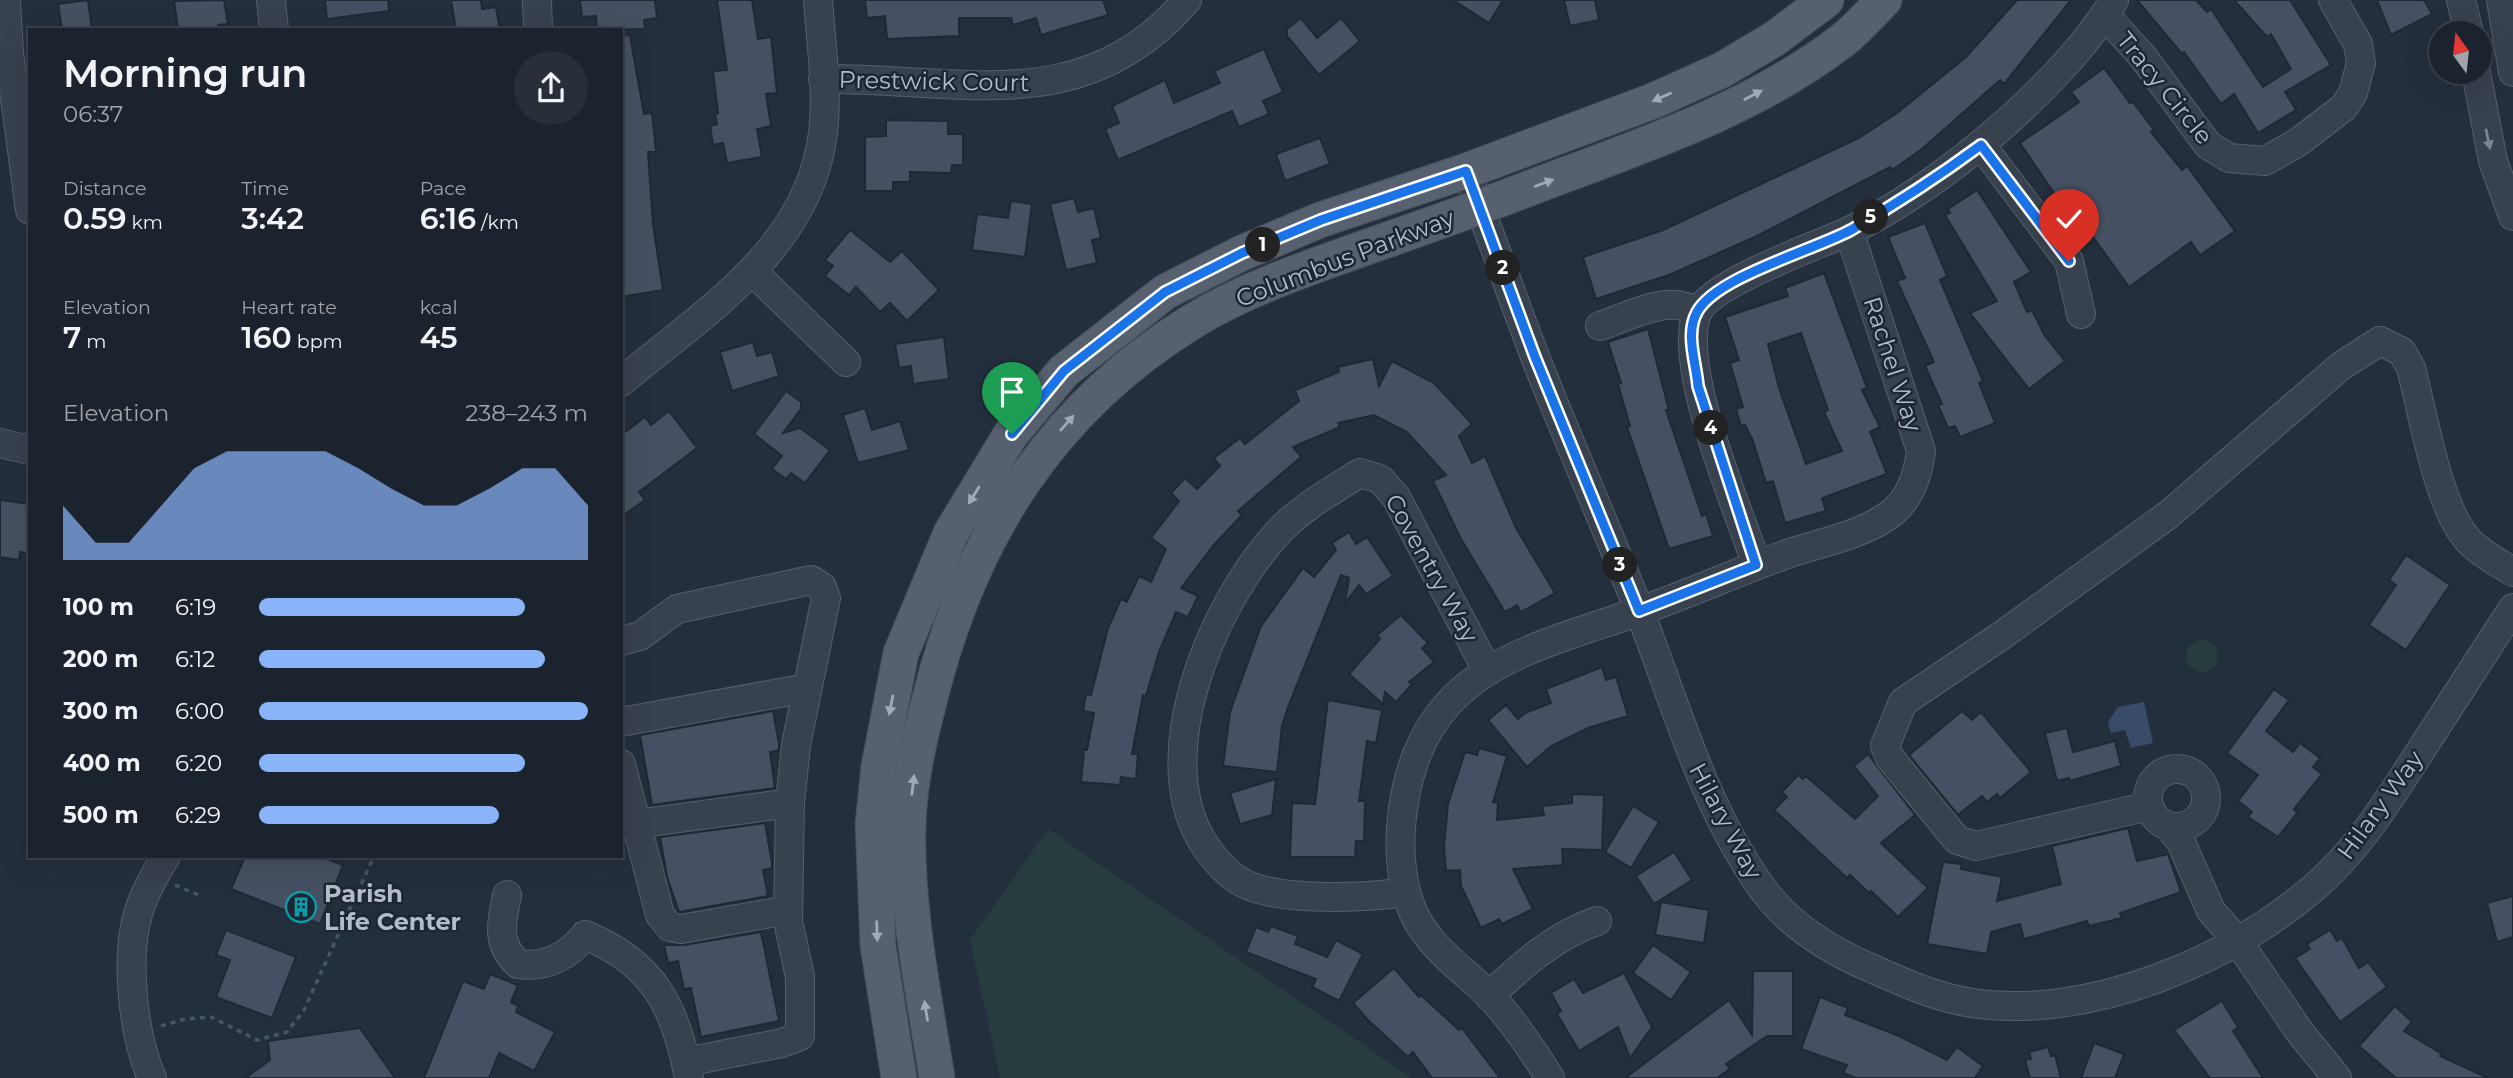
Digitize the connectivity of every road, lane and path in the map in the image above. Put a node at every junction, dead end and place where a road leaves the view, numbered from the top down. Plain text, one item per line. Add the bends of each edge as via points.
1 (6, 0) edge
2 (271, 0) edge
3 (537, 0) edge
4 (818, 0) edge
5 (1187, 0) edge
6 (1826, 0) edge
7 (1884, 0) edge
8 (2333, 0) edge
9 (2461, 0) edge
10 (2501, 0) edge
11 (2109, 7) edge
12 (2466, 21) edge
13 (274, 28) edge
14 (538, 28) edge
15 (5, 53) edge
16 (2513, 72) edge
17 (823, 79) junction
18 (2478, 84) edge
19 (1981, 145) junction
20 (1466, 171) junction
21 (28, 197) edge
22 (1480, 207) junction
23 (2513, 216) edge
24 (1849, 231) junction
25 (752, 272) junction
26 (1696, 313) junction
27 (2081, 314) dead end
28 (1600, 326) dead end
29 (846, 362) dead end
30 (623, 380) edge
31 (0, 443) edge
32 (28, 448) edge
33 (1756, 565) junction
34 (2513, 572) edge
35 (2513, 608) edge
36 (1639, 611) junction
37 (623, 640) edge
38 (1487, 670) junction
39 (807, 688) junction
40 (623, 722) edge
41 (623, 772) edge
42 (790, 803) junction
43 (2149, 806) junction
44 (636, 824) junction
45 (2181, 825) junction
46 (165, 858) edge
47 (373, 858) edge
48 (1406, 892) junction
49 (508, 895) dead end
50 (788, 910) junction
51 (1597, 921) dead end
52 (2237, 940) junction
53 (1489, 996) junction
54 (139, 1032) junction
55 (687, 1070) edge
56 (152, 1078) edge
57 (899, 1078) edge
58 (937, 1078) edge
59 (1550, 1078) edge
60 (2337, 1078) edge

1 - 15 street
2 - 13 street
3 - 14 street
4 - 17 street
5 - 17 street, Prestwick Court via 1167,24 1129,52 1091,72 1029,86
6 -> 20 main road, Columbus Parkway via 1722,70 1653,101
22 -> 7 main road, Columbus Parkway via 1706,121 1844,39
8 - 11 street, Tracy Circle via 2358,44 2361,64 2353,93 2344,107 2297,144 2265,161 2229,158 2208,145
9 - 12 street
10 - 16 street
11 - 19 street via 2065,64
15 - 21 street
17 - 25 street via 823,132 817,167 777,245
18 -> 23 street via 2493,161
19 - 24 street
19 - 27 street via 2069,261
20 - 22 street, Hilary Way
20 -> 57 main road, Columbus Parkway via 1321,220 1165,292 1064,371 1012,434 988,472 951,533 901,653 879,766 873,824 878,946
22 - 36 street, Hilary Way via 1535,357
58 -> 22 main road, Columbus Parkway via 913,929 908,826 917,751 942,649 962,592 1020,484 1070,419 1146,353 1195,319 1276,279
24 - 26 street via 1718,289
24 - 33 street, Rachel Way via 1913,422 1921,451 1919,470 1903,501 1876,523
25 - 29 street
25 - 30 street
26 - 28 street via 1686,304 1670,303
26 - 33 street via 1692,344 1698,386
31 - 32 street
33 - 36 street, Rachel Way
34 - 43 street via 2470,542 2458,527 2445,498 2411,368 2402,352 2380,341 2341,366 2168,515 1903,702 1885,746 1957,840 1976,846
35 - 52 street, Hilary Way via 2347,856 2309,892
36 - 38 street, Rachel Way via 1546,641
36 - 52 street, Hilary Way via 1694,761 1732,842 1765,893 1807,933 1839,954 1923,992 1989,1005 2037,1005 2109,995 2163,977
37 - 39 street via 640,636 677,609 811,580 822,587 825,598
38 - 48 street, Rachel Way via 1438,717 1409,773 1401,841
38 - 48 street, Coventry Way via 1396,497 1380,479 1360,473 1313,502 1276,533 1223,609 1204,652 1191,698 1182,779 1195,832 1216,861 1244,884 1287,894 1362,897
39 - 40 street
39 - 42 street
41 - 44 street
42 - 44 street
42 - 50 street
43 - 45 street via 2154,817
43 - 45 street via 2148,789 2161,773 2190,771 2206,792 2204,810
44 - 50 street via 660,915 670,927 681,929
45 - 52 street via 2181,842 2211,911
46 - 54 street via 136,923 133,975
47 - 54 path via 304,1010 287,1032 257,1040 201,1016
48 - 53 street, Rachel Way via 1434,946
49 - 55 street via 500,931 518,964 541,964 575,948 585,935 612,946 660,991 674,1018
50 - 55 street via 800,977 800,1035
51 - 53 street via 1569,931
52 - 60 street
53 - 59 street, Rachel Way via 1516,1026
54 - 56 street

